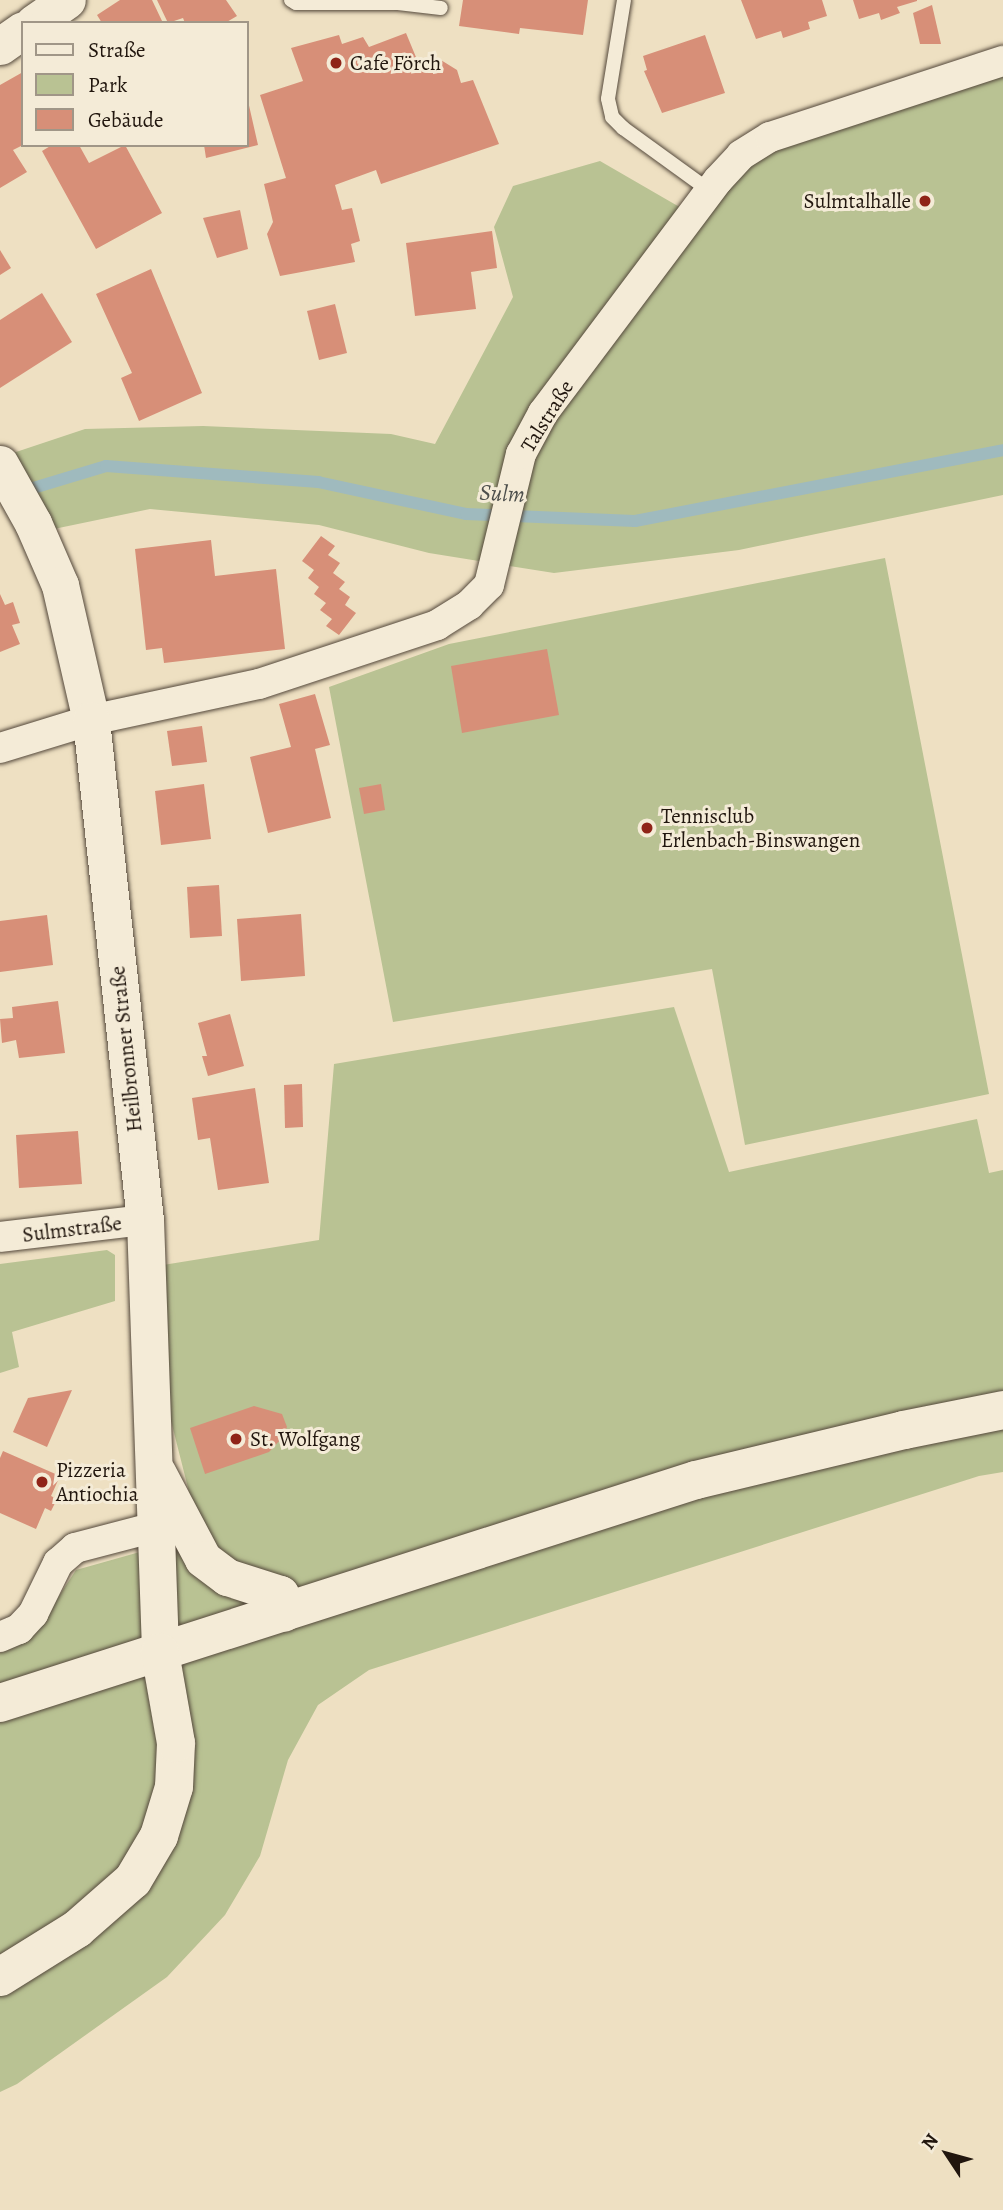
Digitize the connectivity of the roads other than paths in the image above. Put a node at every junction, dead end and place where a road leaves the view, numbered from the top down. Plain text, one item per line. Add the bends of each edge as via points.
1 (67, 0) edge
2 (291, 0) edge
3 (624, 0) edge
4 (441, 8) dead end
5 (37, 21) edge
6 (21, 31) edge
7 (0, 46) edge
8 (1003, 61) edge
9 (710, 191) junction
10 (2, 466) edge
11 (91, 720) junction
12 (0, 748) edge
13 (145, 1220) junction
14 (0, 1237) edge
15 (1003, 1410) edge
16 (153, 1464) junction
17 (155, 1527) junction
18 (284, 1613) junction
19 (0, 1637) edge
20 (160, 1652) junction
21 (0, 1703) edge
22 (0, 1977) edge

1 - 5 street
2 - 4 lane
3 - 9 lane via 608,99 612,117
6 - 7 street
8 - 9 street, Talstraße via 770,137 741,155
9 - 11 street, Talstraße via 543,413 521,454 489,585 469,606 437,625 258,684
10 - 11 street, Heilbronner Straße via 60,586
11 - 12 street, Talstraße
11 - 13 street, Heilbronner Straße
13 - 14 street, Sulmstraße
13 - 16 street, Heilbronner Straße
15 - 18 main road via 696,1480
16 - 17 street, Heilbronner Straße
16 - 18 street via 203,1559 227,1577 280,1594
17 - 19 street via 75,1548 58,1563 33,1614 19,1629
17 - 20 street, Heilbronner Straße
18 - 20 main road
20 - 21 main road
20 - 22 main road via 176,1743 174,1787 159,1836 123,1889 77,1929

